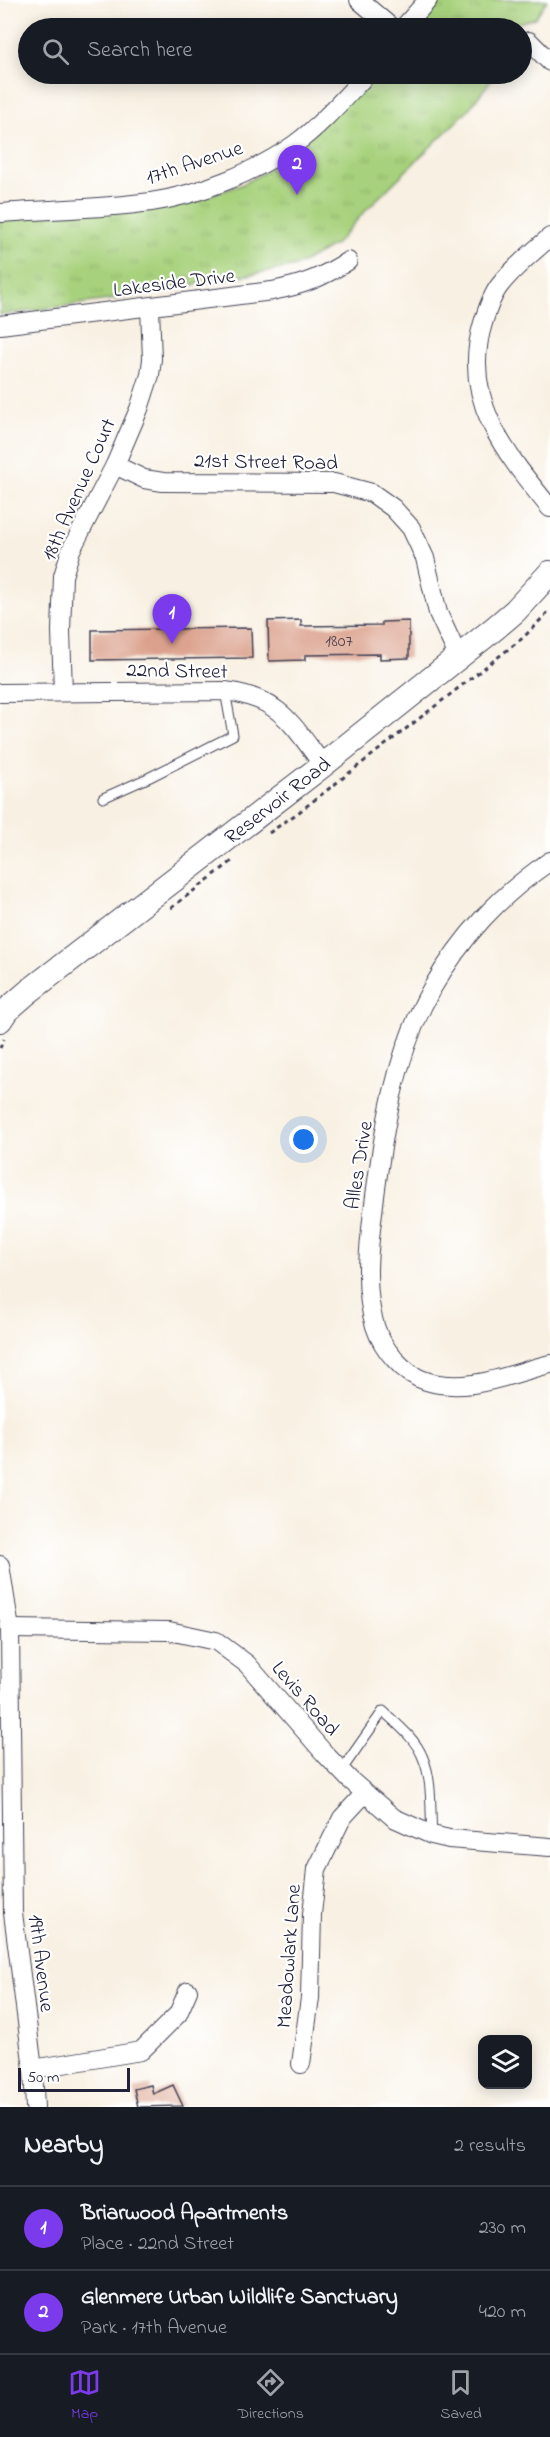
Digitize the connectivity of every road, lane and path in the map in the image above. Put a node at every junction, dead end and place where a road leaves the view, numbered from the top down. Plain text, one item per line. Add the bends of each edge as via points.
1 (359, 0) edge
2 (428, 0) edge
3 (380, 18) edge
4 (412, 18) edge
5 (532, 45) edge
6 (550, 62) edge
7 (358, 84) edge
8 (0, 213) edge
9 (550, 237) edge
10 (348, 261) dead end
11 (150, 308) junction
12 (0, 325) edge
13 (115, 465) junction
14 (550, 508) edge
15 (550, 573) edge
16 (458, 656) junction
17 (225, 691) junction
18 (63, 692) junction
19 (0, 693) edge
20 (323, 765) junction
21 (103, 798) dead end
22 (550, 861) edge
23 (0, 1020) edge
24 (550, 1364) edge
25 (0, 1565) edge
26 (10, 1629) junction
27 (341, 1771) junction
28 (365, 1793) junction
29 (5, 1824) edge
30 (432, 1835) junction
31 (550, 1847) edge
32 (188, 1991) dead end
33 (301, 2064) dead end
34 (33, 2069) junction
35 (35, 2107) edge

1 - 3 street
2 - 4 street
5 - 6 street
7 - 8 street, 17th Avenue via 295,144 230,179 151,202
9 - 14 street via 499,286 478,340 476,369 480,396 498,438
10 - 11 street, Lakeside Drive via 300,286
11 - 12 street, Lakeside Drive
11 - 13 street, 18th Avenue Court via 150,375
13 - 16 street, 21st Street Road via 144,479 163,482 334,483 372,493 411,528 425,558 438,613
13 - 18 street, 18th Avenue Court via 71,550 63,576
15 - 16 street, Reservoir Road via 515,611
16 - 20 street, Reservoir Road
17 - 18 street, 22nd Street
17 - 20 street, 22nd Street via 247,694 273,706
17 - 21 lane via 233,735
18 - 19 street, 22nd Street
20 - 23 street, Reservoir Road via 28,992
22 - 24 street, Alles Drive via 515,885 491,908 447,964 416,1023 393,1094 379,1165 368,1285 375,1326 387,1350 406,1370 424,1381 448,1386 473,1385
25 - 26 street, 19th Avenue
26 - 27 street, Levis Road via 169,1631 216,1641 247,1664
26 - 29 street, 19th Avenue
27 - 28 street, Levis Road
27 - 30 lane via 383,1711 423,1757
28 - 30 street, Levis Road via 394,1818
28 - 33 street, Meadowlark Lane via 342,1818 317,1869 310,1998
29 - 34 street, 19th Avenue
30 - 31 street, Levis Road via 468,1842
32 - 34 street via 178,2014 141,2051
34 - 35 street, 19th Avenue

